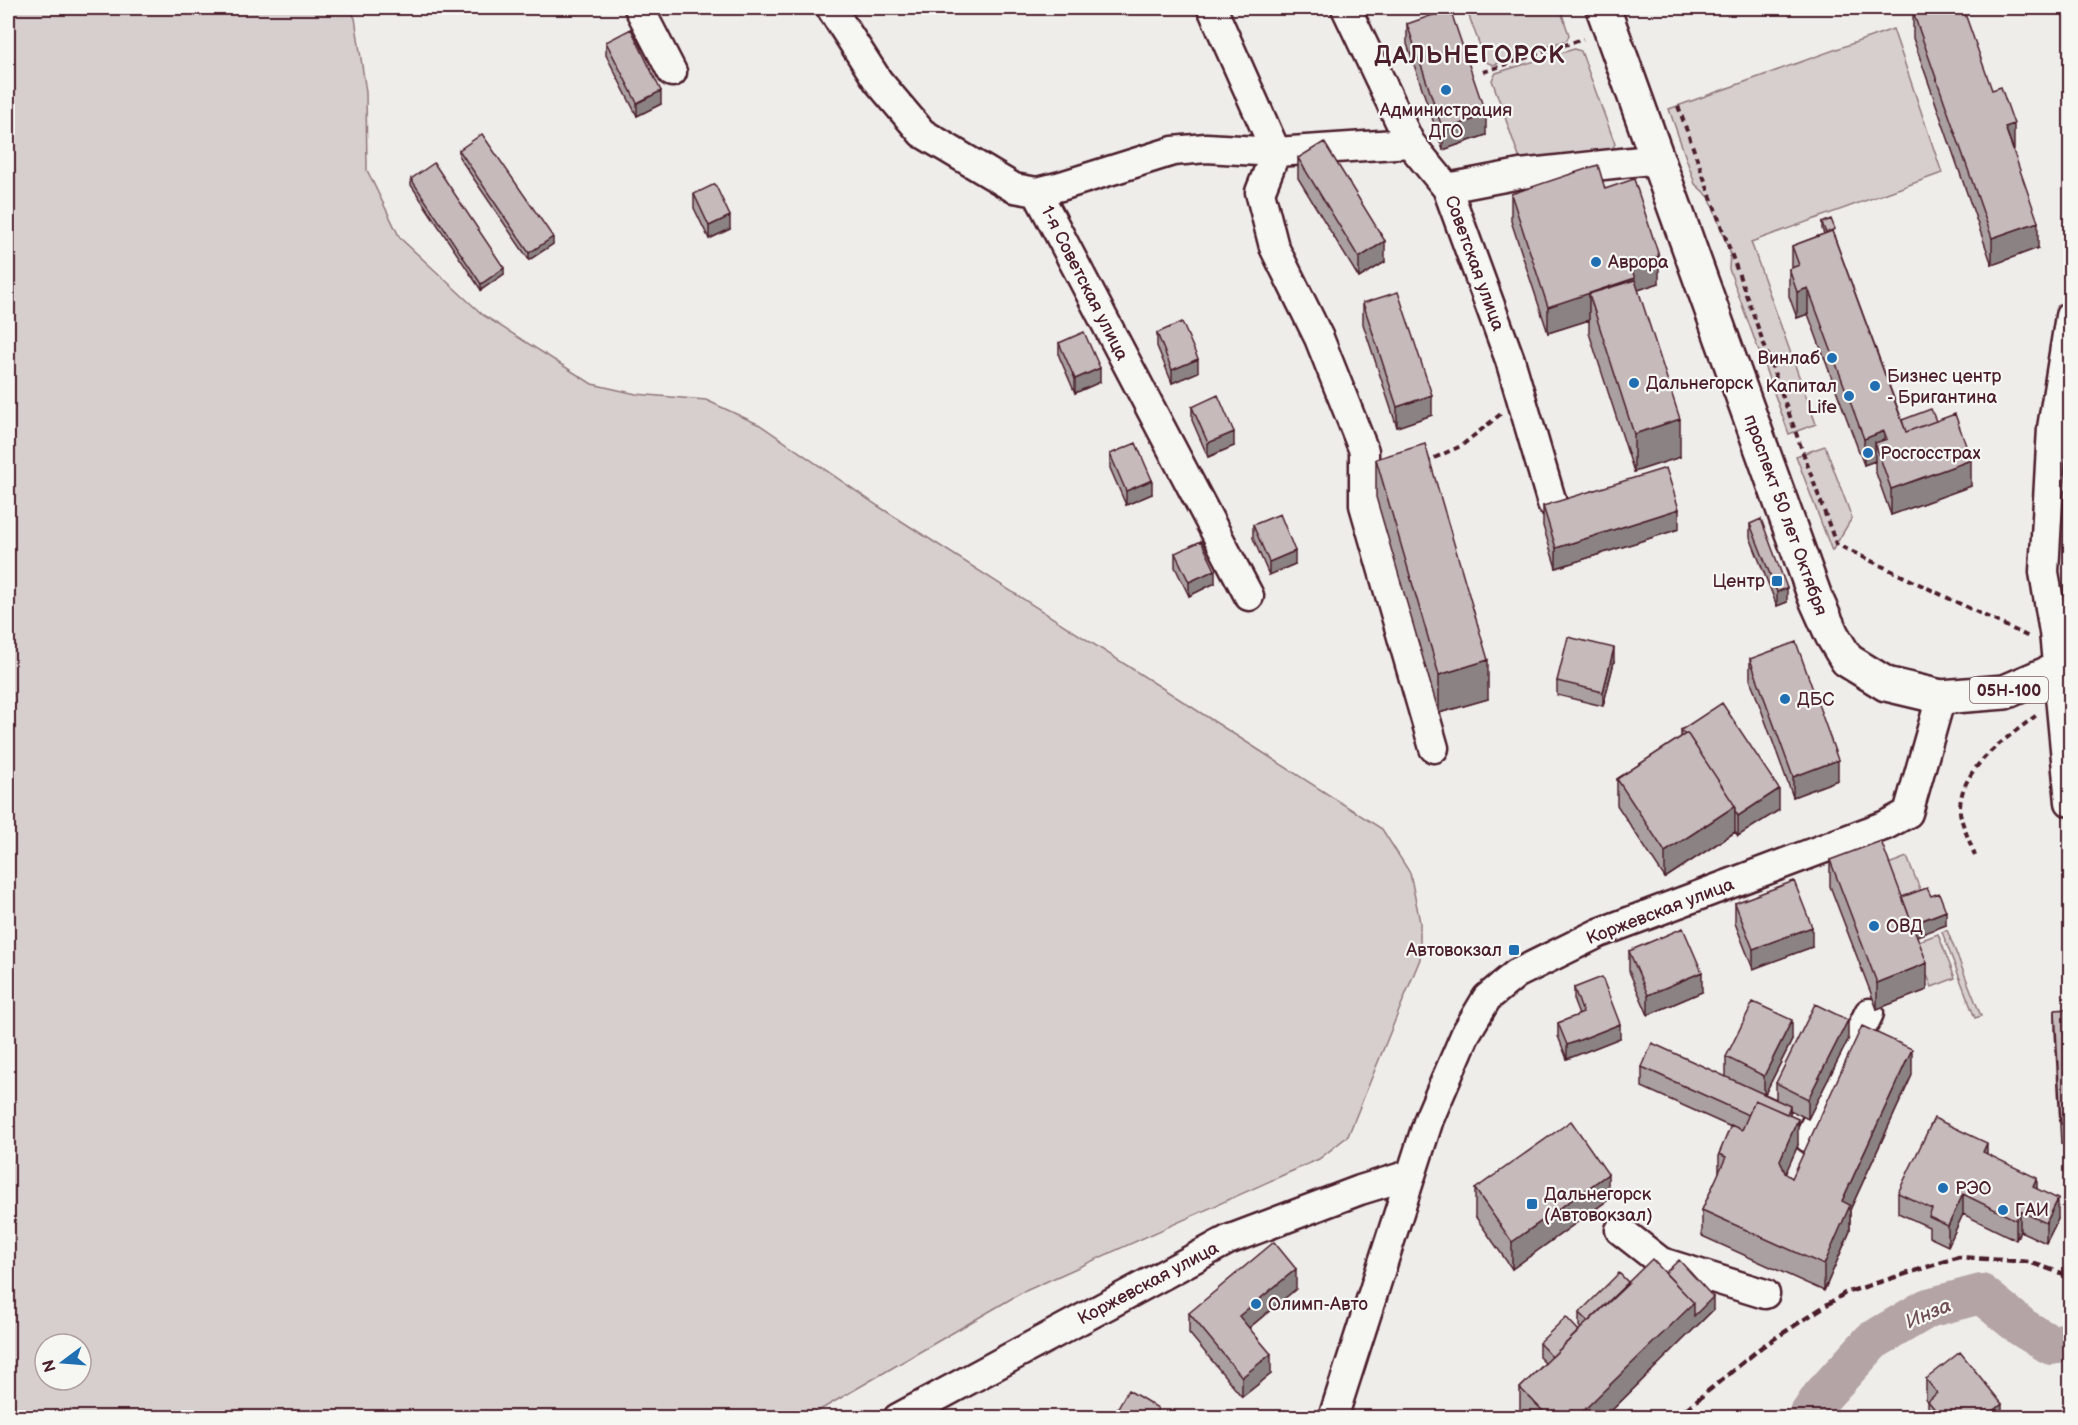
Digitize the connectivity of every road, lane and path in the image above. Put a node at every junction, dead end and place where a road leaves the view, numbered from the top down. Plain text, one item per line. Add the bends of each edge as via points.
1 (639, 8) edge
2 (831, 8) edge
3 (1212, 8) edge
4 (1346, 8) edge
5 (1603, 8) edge
6 (1583, 39) dead end
7 (672, 72) dead end
8 (1483, 72) dead end
9 (1678, 105) dead end
10 (1410, 143) junction
11 (1276, 153) junction
12 (1659, 159) junction
13 (1447, 188) junction
14 (1037, 192) junction
15 (2070, 316) edge
16 (1521, 398) junction
17 (1418, 465) edge
18 (1552, 503) edge
19 (1249, 596) dead end
20 (2054, 632) junction
21 (2062, 676) edge
22 (1941, 697) junction
23 (1434, 748) dead end
24 (2070, 802) edge
25 (1975, 856) dead end
26 (1869, 1013) dead end
27 (1809, 1138) edge
28 (1409, 1174) junction
29 (1620, 1230) dead end
30 (1766, 1294) dead end
31 (898, 1418) edge
32 (1333, 1418) edge

1 - 7 street
2 - 14 street, 1-я Советская улица via 878,81 922,133 1014,188
3 - 11 street
4 - 10 street, Советская улица
5 - 12 main road, проспект 50 лет Октября / 05Н-100
6 - 8 path
9 - 20 path via 1836,544 2031,637
10 - 11 street
10 - 13 street, Советская улица
11 - 14 street via 1206,148 1173,151
11 - 23 street via 1260,192 1274,247 1319,338 1364,451 1364,505
12 - 13 street via 1520,174
12 - 22 main road, проспект 50 лет Октября / 05Н-100 via 1767,465 1832,635 1847,660 1886,684
13 - 16 street, Советская улица
14 - 19 street, 1-я Советская улица
15 - 20 street via 2052,428 2044,572
16 - 17 path via 1461,446
16 - 18 street, Советская улица
20 - 21 street
21 - 22 main road, проспект 50 лет Октября / 05Н-100 via 2005,692
21 - 24 street
21 - 25 path via 1966,781 1960,812
22 - 28 street, Коржевская улица via 1908,813 1886,825 1599,933 1515,974 1487,998 1466,1034
26 - 27 street
28 - 31 street, Коржевская улица via 1228,1240
28 - 32 street, Коржевская улица
29 - 30 street via 1661,1262

